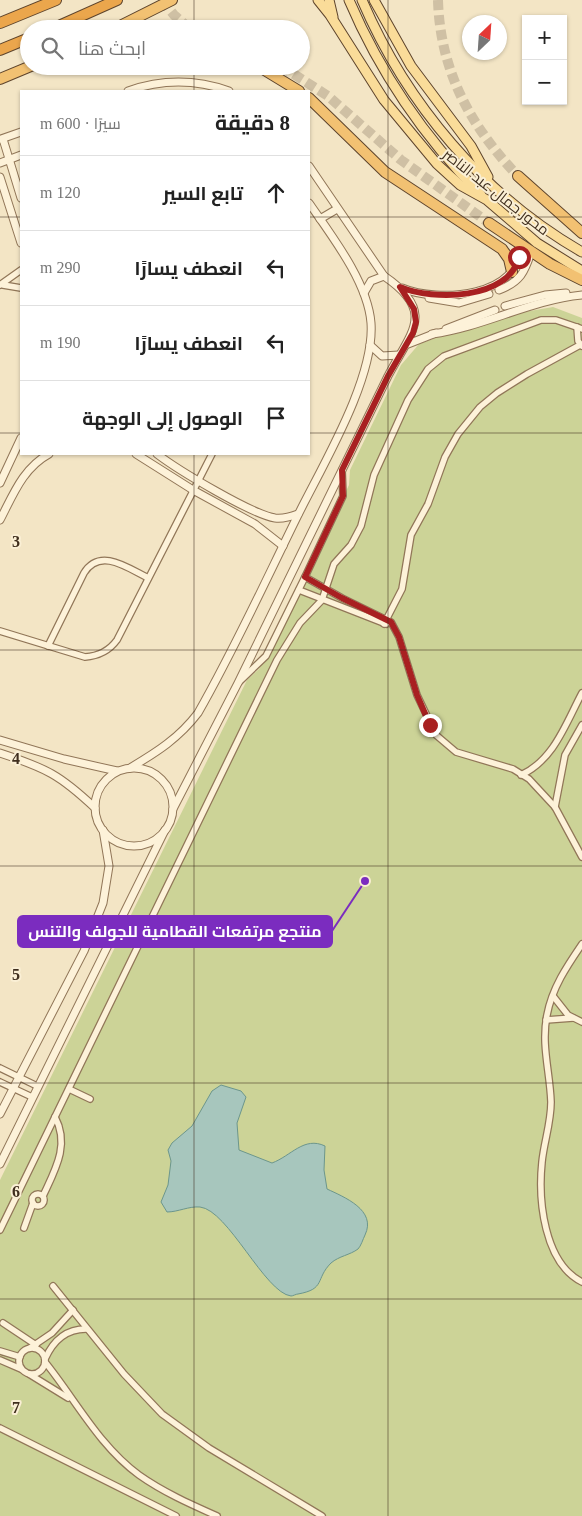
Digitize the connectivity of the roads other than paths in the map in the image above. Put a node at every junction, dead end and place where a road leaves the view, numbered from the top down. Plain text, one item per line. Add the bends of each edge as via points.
1 (56, 0) edge
2 (117, 0) edge
3 (172, 0) edge
4 (318, 0) edge
5 (329, 0) edge
6 (349, 0) edge
7 (362, 0) edge
8 (374, 0) edge
9 (72, 20) edge
10 (132, 20) edge
11 (335, 22) junction
12 (0, 23) edge
13 (20, 42) edge
14 (0, 50) edge
15 (20, 70) edge
16 (273, 75) edge
17 (0, 79) edge
18 (132, 90) edge
19 (226, 90) edge
20 (297, 90) edge
21 (310, 99) edge
22 (20, 132) edge
23 (2, 139) edge
24 (20, 155) edge
25 (8, 160) junction
26 (0, 163) edge
27 (310, 167) edge
28 (518, 176) tunnel mouth
29 (0, 177) edge
30 (490, 184) junction
31 (20, 195) edge
32 (487, 200) junction
33 (310, 204) edge
34 (338, 209) junction
35 (320, 219) junction
36 (489, 223) tunnel mouth
37 (582, 233) edge
38 (20, 240) edge
39 (519, 244) junction
40 (531, 252) junction
41 (582, 252) edge
42 (20, 271) edge
43 (582, 271) edge
44 (512, 272) junction
45 (384, 276) junction
46 (582, 280) edge
47 (2, 285) edge
48 (400, 287) junction
49 (20, 288) edge
50 (499, 290) dead end
51 (364, 293) junction
52 (419, 294) junction
53 (489, 294) dead end
54 (582, 295) edge
55 (506, 306) dead end
56 (495, 310) dead end
57 (579, 328) edge
58 (432, 334) junction
59 (408, 344) junction
60 (370, 345) junction
61 (581, 346) edge
62 (399, 356) junction
63 (20, 440) edge
64 (47, 455) edge
65 (138, 455) edge
66 (160, 455) edge
67 (212, 455) edge
68 (342, 470) junction
69 (199, 481) junction
70 (0, 483) edge
71 (193, 490) junction
72 (298, 514) junction
73 (0, 520) edge
74 (283, 546) junction
75 (305, 577) junction
76 (148, 578) junction
77 (327, 588) junction
78 (299, 590) junction
79 (322, 600) junction
80 (386, 621) junction
81 (0, 631) edge
82 (48, 646) junction
83 (238, 683) junction
84 (582, 693) edge
85 (582, 724) edge
86 (0, 740) edge
87 (0, 753) edge
88 (130, 768) junction
89 (117, 771) junction
90 (522, 775) junction
91 (95, 808) junction
92 (555, 808) junction
93 (173, 809) junction
94 (103, 830) junction
95 (165, 830) junction
96 (582, 857) edge
97 (582, 944) edge
98 (553, 996) junction
99 (575, 1018) junction
100 (546, 1020) junction
101 (582, 1022) edge
102 (0, 1068) edge
103 (18, 1077) junction
104 (0, 1082) edge
105 (37, 1086) junction
106 (13, 1088) junction
107 (69, 1089) junction
108 (32, 1097) junction
109 (90, 1099) dead end
110 (0, 1114) edge
111 (55, 1117) junction
112 (0, 1164) edge
113 (24, 1228) dead end
114 (0, 1230) edge
115 (582, 1282) edge
116 (53, 1286) dead end
117 (73, 1310) junction
118 (3, 1324) dead end
119 (86, 1328) junction
120 (36, 1345) junction
121 (29, 1349) junction
122 (0, 1351) edge
123 (20, 1357) junction
124 (0, 1360) edge
125 (45, 1360) junction
126 (22, 1369) junction
127 (29, 1374) junction
128 (72, 1400) junction
129 (0, 1428) edge
130 (176, 1516) edge
131 (217, 1516) edge
132 (322, 1516) edge

1 - 12 highway
2 - 9 highway
3 - 10 highway
4 - 11 main road, محور جمال عبد الناصر
5 - 11 main road
6 - 32 main road via 379,61 409,108 447,158
7 - 30 main road via 391,58 416,97
8 - 30 main road, محور جمال عبد الناصر via 411,66 477,155
11 - 32 main road, محور جمال عبد الناصر via 372,83 409,133 452,178
13 - 14 highway
15 - 17 highway
16 - 20 highway
18 - 19 street via 180,81
21 - 44 highway via 384,172 502,249
22 - 23 street
23 - 25 street
24 - 25 street
25 - 26 street
25 - 31 street
27 - 34 street
28 - 37 highway
29 - 38 street
30 - 41 main road, محور جمال عبد الناصر via 538,224
32 - 43 main road, محور جمال عبد الناصر via 538,243
33 - 35 street
34 - 35 street
34 - 45 street
35 - 51 street
36 - 39 highway
39 - 40 highway
39 - 44 street via 518,261
40 - 46 highway
40 - 50 street via 521,278
42 - 47 street
44 - 52 street via 502,281 466,294 442,297
45 - 48 street
45 - 51 street via 371,281
47 - 49 street
48 - 52 street
48 - 59 street via 414,309 416,322
51 - 60 street via 371,324
52 - 53 street via 452,303
54 - 55 street via 545,295
54 - 58 street via 552,300 474,326
56 - 58 street
57 - 61 street
57 - 77 street via 556,320 533,322 454,351 435,362 408,400 386,446 374,475 361,526 351,545 334,564
58 - 59 street
59 - 62 street
60 - 62 street via 382,356
60 - 72 street via 356,394
61 - 80 street via 497,393 480,407 458,434 411,535 402,589
62 - 68 street
63 - 70 street
64 - 73 street via 26,473
65 - 71 street
66 - 69 street
67 - 69 street
68 - 75 street via 343,496
68 - 83 street
69 - 71 street
69 - 72 street via 267,516 283,518
71 - 74 street via 255,524
71 - 76 street
72 - 74 street
74 - 88 street via 198,713 172,742
75 - 77 street
75 - 78 street
76 - 82 street via 117,640 107,651 85,657
76 - 82 street via 110,560 92,564 84,573
77 - 79 street
77 - 80 street
78 - 79 street
78 - 83 street via 266,656
79 - 80 street
79 - 107 street via 300,623 276,660
80 - 90 street via 393,625 401,642 417,695 440,740 461,754
81 - 82 street
83 - 93 street
84 - 90 street via 548,755
85 - 92 street via 565,755
86 - 89 street
87 - 91 street via 56,775
88 - 89 street
88 - 93 street via 152,772 161,778 170,792
89 - 91 street via 101,786
90 - 92 street
91 - 94 street
92 - 96 street
93 - 95 street
94 - 95 street via 119,842 139,845 153,840
94 - 103 street via 109,866 103,903 84,950
95 - 105 street
97 - 98 street via 564,970
98 - 99 street via 563,1010
98 - 100 street
99 - 100 street
99 - 101 street
100 - 115 street via 550,1106 542,1164 546,1231 567,1271
102 - 103 street
103 - 105 street
103 - 106 street
104 - 106 street
105 - 108 street
106 - 108 street
106 - 110 street
107 - 109 street
107 - 111 street
108 - 112 street
111 - 113 street via 61,1130 62,1150 44,1201 37,1206 33,1203
111 - 114 street
116 - 117 street
117 - 119 street
117 - 120 street via 60,1326
118 - 120 street
119 - 125 street via 60,1337
119 - 132 street via 140,1393 177,1426
120 - 121 street
121 - 123 street
121 - 125 street via 37,1349
122 - 123 street
123 - 126 street
124 - 126 street
125 - 127 street via 41,1370
125 - 128 street
126 - 127 street
127 - 128 street
128 - 131 street via 112,1450 138,1474 166,1492
129 - 130 street

